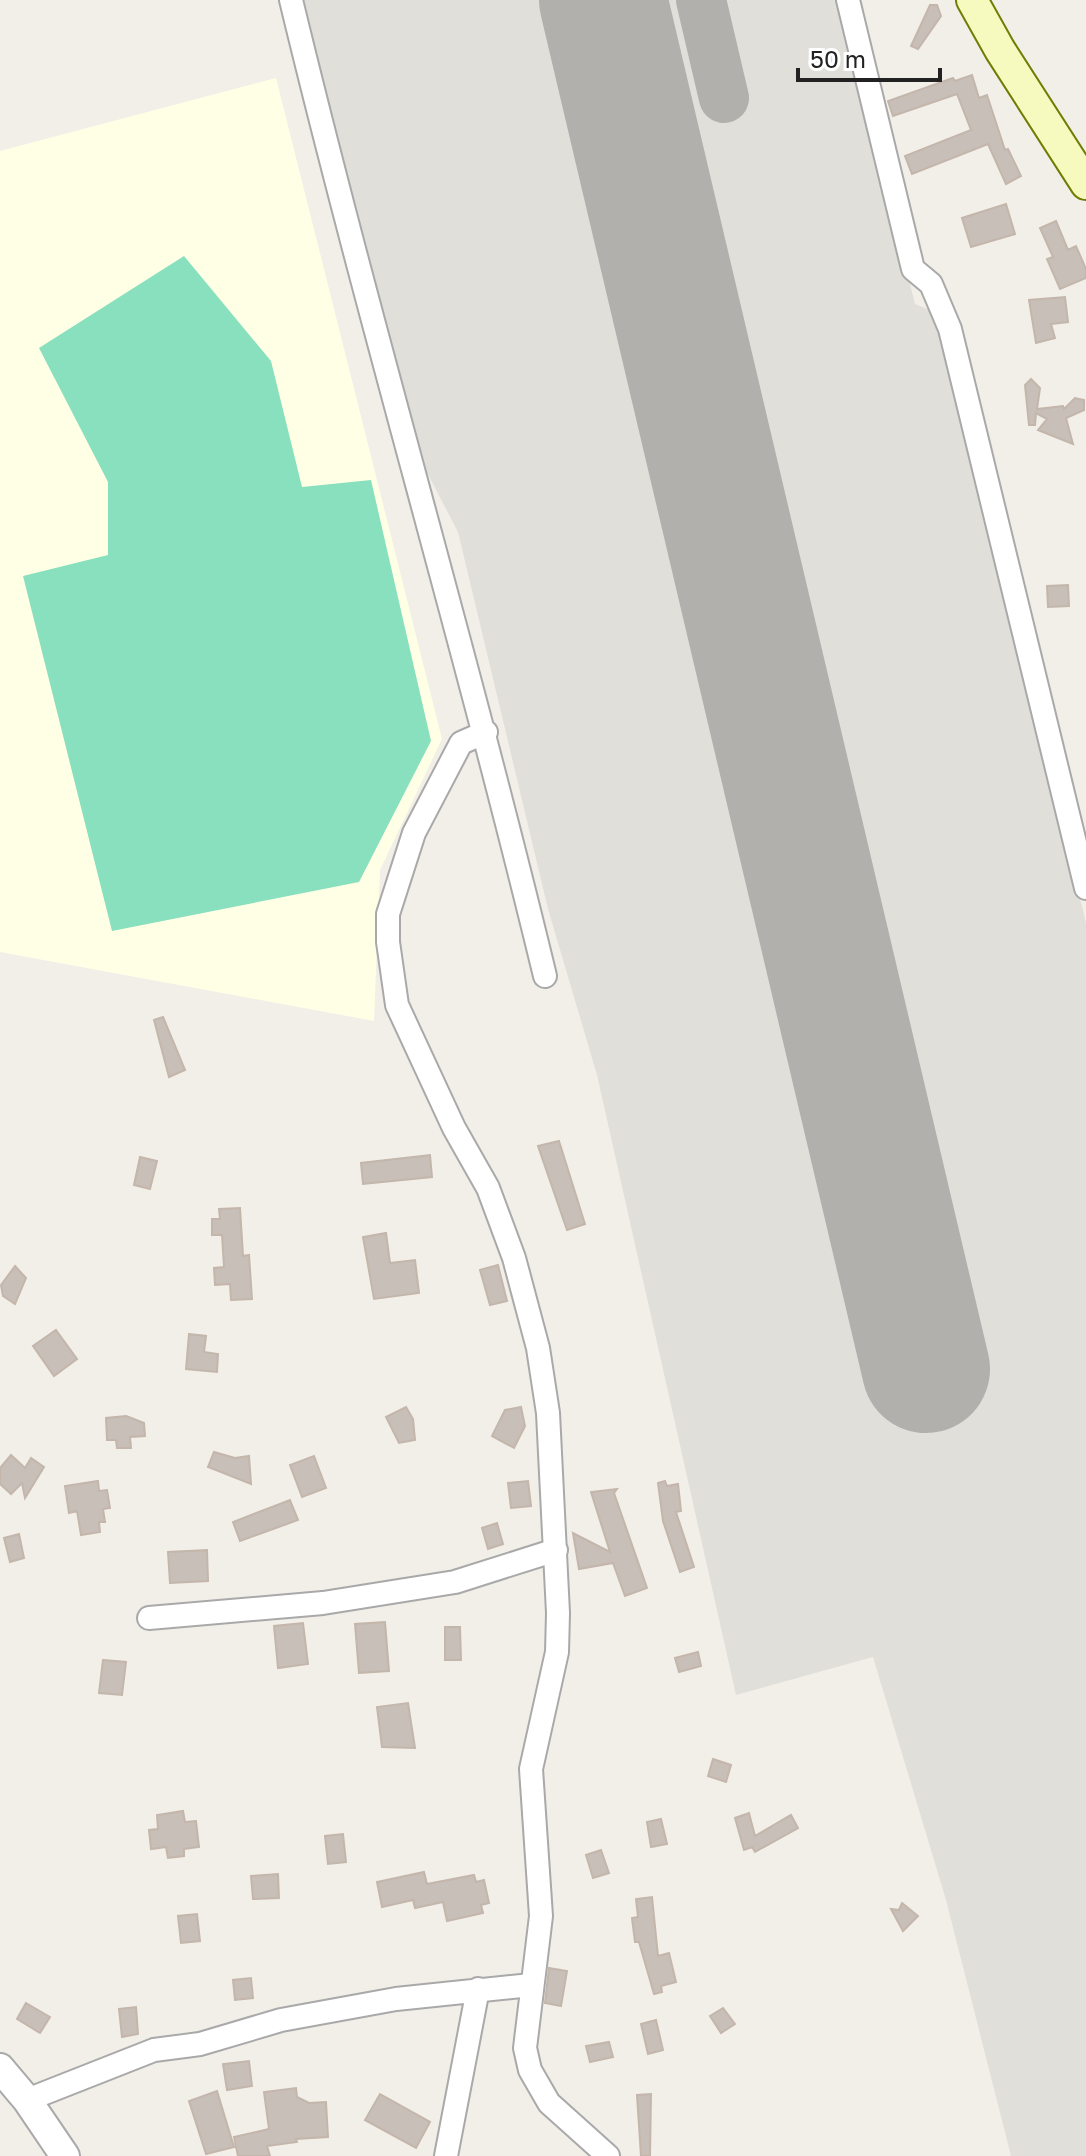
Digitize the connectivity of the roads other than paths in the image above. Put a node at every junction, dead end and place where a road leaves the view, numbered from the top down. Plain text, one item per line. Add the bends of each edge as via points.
1 (291, 0) edge
2 (848, 0) edge
3 (972, 0) edge
4 (1086, 184) edge
5 (486, 732) junction
6 (1086, 888) edge
7 (545, 976) dead end
8 (556, 1550) junction
9 (149, 1618) dead end
10 (531, 1985) junction
11 (478, 1989) junction
12 (0, 2068) edge
13 (27, 2100) junction
14 (65, 2156) edge
15 (446, 2156) edge
16 (608, 2156) edge

1 - 5 street via 340,204
2 - 6 street via 913,269 931,284 950,329
3 - 4 main road
5 - 7 street
5 - 8 street via 461,743 414,833 388,914 388,942 397,1005 488,1188 514,1258 543,1374
8 - 9 street via 455,1582 323,1603
8 - 10 street via 557,1652 531,1769 541,1916
10 - 11 street
10 - 16 street via 524,2032 530,2070 549,2103
11 - 13 street via 329,2010 200,2044 154,2050
11 - 15 street
12 - 13 street
13 - 14 street

